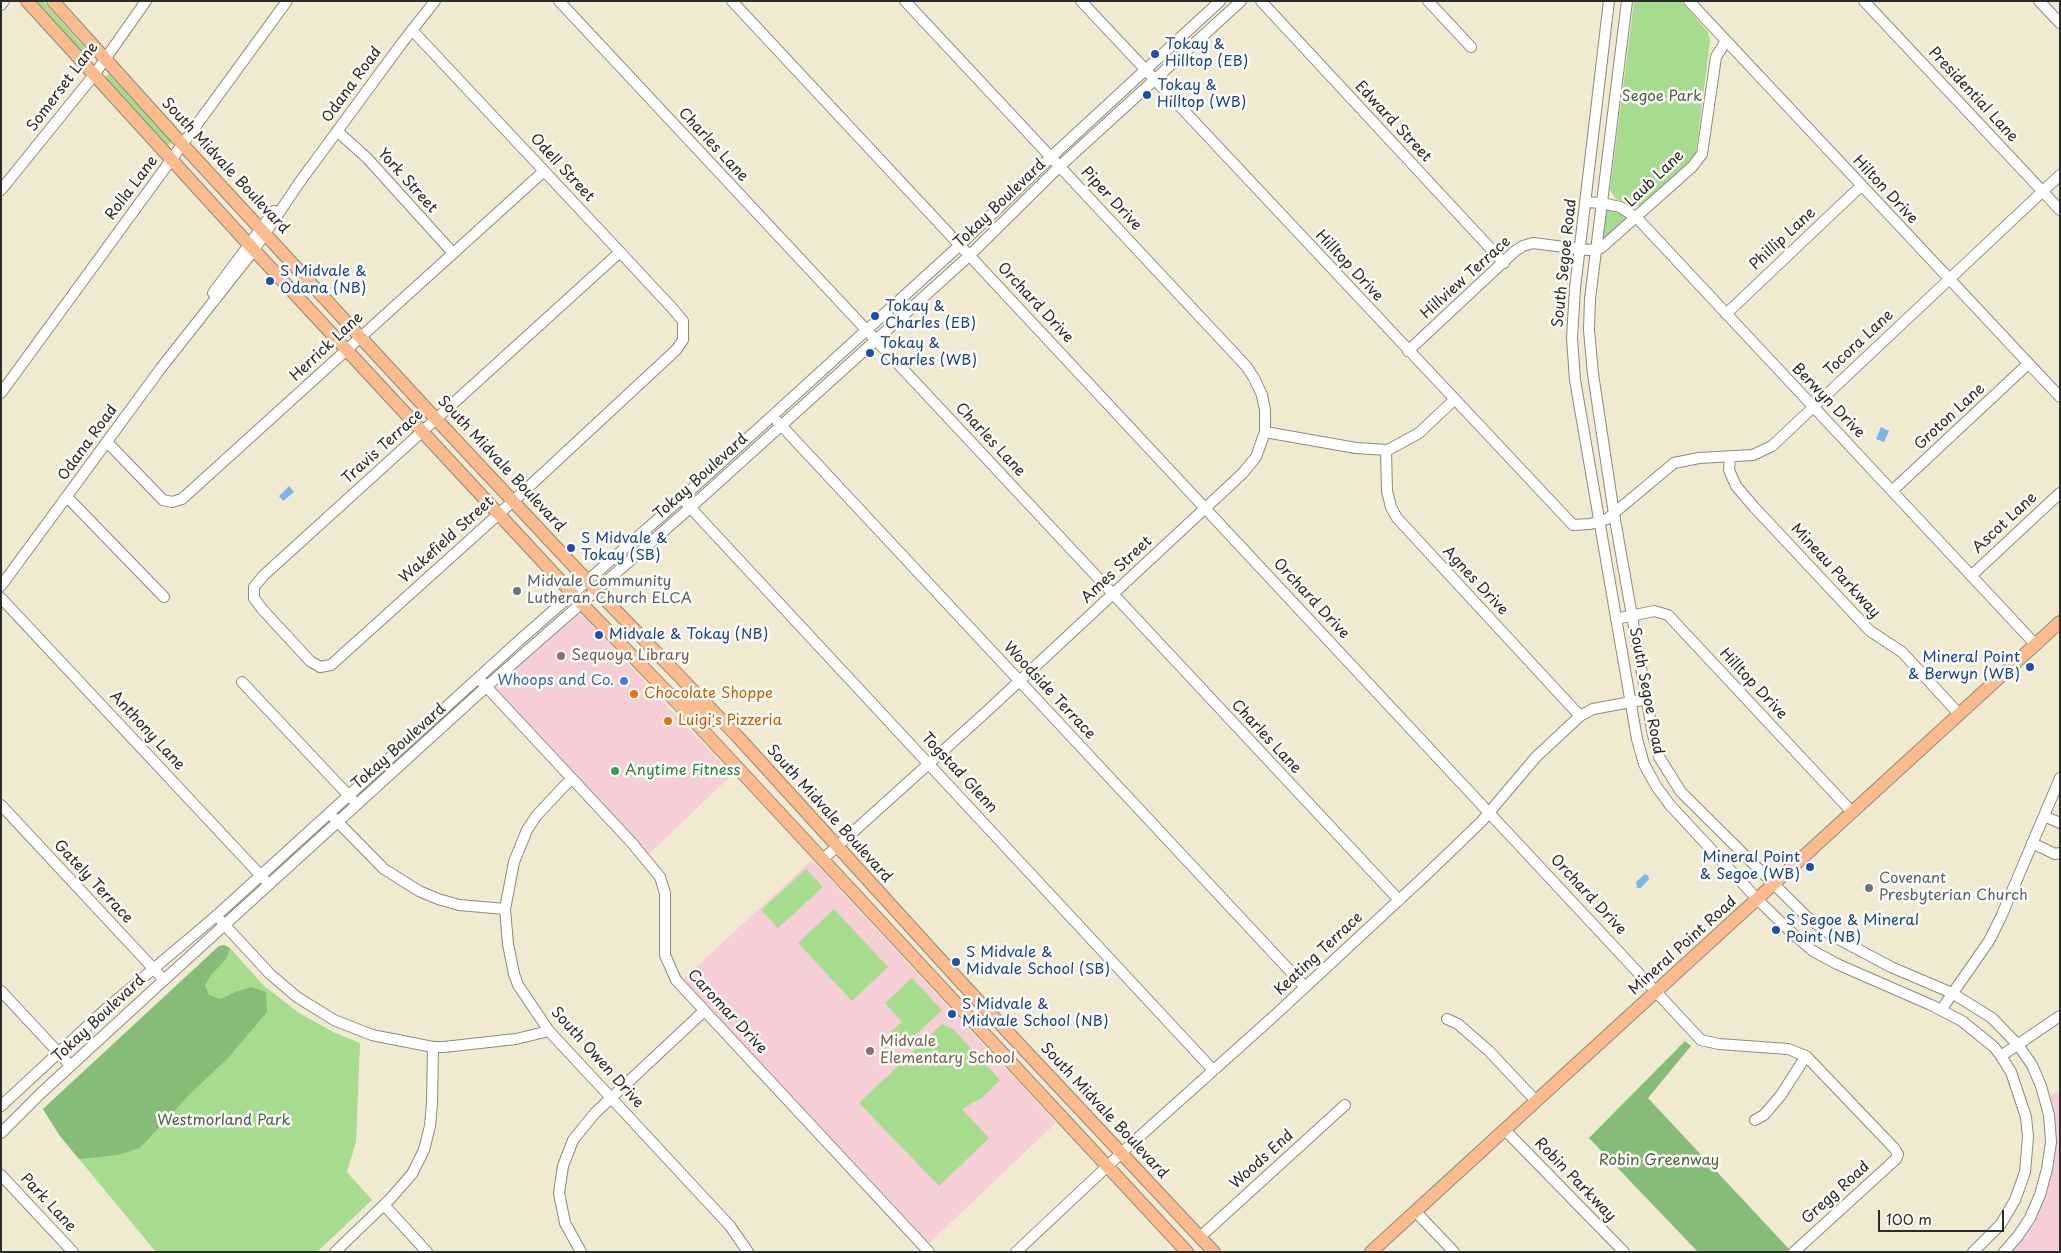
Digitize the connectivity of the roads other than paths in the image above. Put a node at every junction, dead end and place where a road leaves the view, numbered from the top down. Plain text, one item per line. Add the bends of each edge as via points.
1 (4, 1) edge
2 (27, 1) edge
3 (53, 1) edge
4 (146, 1) edge
5 (287, 1) edge
6 (559, 1) edge
7 (732, 1) edge
8 (905, 1) edge
9 (1081, 1) edge
10 (1220, 1) edge
11 (1241, 1) edge
12 (1261, 1) edge
13 (1428, 1) edge
14 (1609, 1) edge
15 (1627, 1) edge
16 (1689, 1) edge
17 (1864, 1) edge
18 (2039, 1) edge
19 (435, 3) edge
20 (1, 5) edge
21 (2060, 23) edge
22 (412, 30) junction
23 (1726, 41) junction
24 (1471, 47) dead end
25 (104, 58) junction
26 (1145, 69) junction
27 (94, 75) junction
28 (1155, 80) junction
29 (337, 131) junction
30 (182, 144) junction
31 (1051, 156) junction
32 (172, 160) junction
33 (1060, 166) junction
34 (544, 171) junction
35 (2060, 174) edge
36 (1861, 186) junction
37 (1, 190) edge
38 (2042, 191) junction
39 (1586, 202) junction
40 (1602, 203) junction
41 (2060, 210) edge
42 (1637, 218) junction
43 (263, 231) junction
44 (960, 245) junction
45 (252, 247) junction
46 (1580, 249) junction
47 (1596, 250) junction
48 (620, 252) junction
49 (454, 253) junction
50 (970, 255) junction
51 (1504, 262) junction
52 (1948, 279) junction
53 (1726, 314) junction
54 (684, 330) joint
55 (866, 330) junction
56 (361, 337) junction
57 (876, 340) junction
58 (347, 349) junction
59 (1408, 351) junction
60 (2028, 364) junction
61 (1, 393) edge
62 (2060, 398) edge
63 (1454, 400) junction
64 (1812, 406) junction
65 (772, 415) junction
66 (436, 419) junction
67 (781, 425) junction
68 (423, 431) junction
69 (1265, 432) junction
70 (107, 442) junction
71 (1386, 450) junction
72 (1730, 457) junction
73 (1892, 491) junction
74 (2060, 493) edge
75 (67, 497) junction
76 (682, 498) junction
77 (513, 500) junction
78 (690, 508) junction
79 (1206, 508) junction
80 (499, 513) junction
81 (1607, 518) junction
82 (1971, 576) junction
83 (587, 581) junction
84 (1, 586) edge
85 (597, 591) junction
86 (573, 593) junction
87 (1113, 594) junction
88 (164, 597) dead end
89 (1, 598) edge
90 (582, 604) junction
91 (1633, 616) junction
92 (1616, 619) junction
93 (2060, 622) edge
94 (2036, 645) junction
95 (331, 664) joint
96 (478, 677) junction
97 (1019, 681) junction
98 (242, 682) dead end
99 (486, 687) junction
100 (670, 695) junction
101 (1646, 699) junction
102 (1631, 702) junction
103 (1959, 714) junction
104 (1580, 716) junction
105 (738, 737) junction
106 (929, 763) junction
107 (571, 778) junction
108 (2060, 778) edge
109 (348, 795) junction
110 (1, 805) edge
111 (357, 805) junction
112 (1490, 812) junction
113 (1852, 812) junction
114 (330, 813) junction
115 (2044, 816) junction
116 (339, 822) junction
117 (2060, 823) edge
118 (2032, 844) junction
119 (836, 847) junction
120 (2060, 853) edge
121 (822, 860) junction
122 (260, 874) junction
123 (270, 885) junction
124 (1774, 885) junction
125 (1399, 900) junction
126 (1758, 900) junction
127 (505, 910) junction
128 (216, 916) junction
129 (224, 925) junction
130 (153, 968) junction
131 (164, 980) junction
132 (1305, 987) junction
133 (1, 990) edge
134 (1657, 991) junction
135 (1952, 993) junction
136 (1941, 1010) junction
137 (704, 1011) junction
138 (2060, 1016) edge
139 (1447, 1020) dead end
140 (549, 1031) junction
141 (2018, 1045) junction
142 (433, 1047) junction
143 (59, 1053) junction
144 (1806, 1056) junction
145 (2001, 1056) junction
146 (70, 1065) junction
147 (1213, 1070) junction
148 (611, 1098) junction
149 (1536, 1101) junction
150 (1345, 1105) dead end
151 (1, 1106) edge
152 (1755, 1120) dead end
153 (1505, 1130) junction
154 (1, 1133) edge
155 (1121, 1153) junction
156 (1898, 1157) joint
157 (1107, 1166) junction
158 (1, 1175) edge
159 (384, 1205) junction
160 (1415, 1211) junction
161 (1200, 1237) junction
162 (73, 1252) edge
163 (335, 1252) edge
164 (427, 1252) edge
165 (581, 1252) edge
166 (748, 1252) edge
167 (929, 1252) edge
168 (1016, 1252) edge
169 (1187, 1252) edge
170 (1214, 1252) edge
171 (1371, 1252) edge
172 (1454, 1252) edge
173 (1624, 1252) edge
174 (1794, 1252) edge
175 (1973, 1252) edge
176 (2004, 1252) edge

1 - 20 street
2 - 27 main road
3 - 25 main road, South Midvale Boulevard
4 - 25 street, Somerset Lane
5 - 30 street, Rolla Lane
6 - 55 street, Charles Lane
7 - 44 street, Orchard Drive
8 - 31 street, Piper Drive
9 - 26 street, Hilltop Drive
10 - 26 street, Tokay Boulevard
11 - 28 street, Tokay Boulevard
12 - 51 street, Edward Street
13 - 24 street
14 - 39 street, South Segoe Road
15 - 40 street, South Segoe Road
16 - 23 street, Hilton Drive
17 - 38 street, Presidential Lane
18 - 21 street
19 - 22 street, Odana Road
22 - 29 street, Odana Road
22 - 34 street, Odell Street
23 - 36 street, Hilton Drive
23 - 42 street, Laub Lane via 1716,57 1702,154 1692,168
25 - 27 street, Somerset Lane
25 - 30 main road, South Midvale Boulevard
26 - 28 street, Hilltop Drive
26 - 31 street, Tokay Boulevard
27 - 32 main road
27 - 37 street, Somerset Lane
28 - 33 street, Tokay Boulevard
28 - 59 street, Hilltop Drive
29 - 43 street, Odana Road
29 - 49 street, York Street via 367,158
30 - 32 street, Rolla Lane
30 - 43 main road, South Midvale Boulevard
31 - 33 street, Piper Drive
31 - 44 street, Tokay Boulevard
32 - 45 main road
32 - 61 street, Rolla Lane
33 - 50 street, Tokay Boulevard
33 - 69 street, Piper Drive via 1246,366 1262,395
34 - 48 street, Odell Street
34 - 49 street, Herrick Lane
35 - 38 street, Tocora Lane
36 - 52 street, Hilton Drive
36 - 53 street, Phillip Lane
38 - 41 street, Presidential Lane
38 - 52 street, Tocora Lane
39 - 40 street, Berwyn Drive
39 - 46 street, South Segoe Road
40 - 42 street, Berwyn Drive
40 - 47 street, South Segoe Road
42 - 47 street, Laub Lane
42 - 53 street, Berwyn Drive
43 - 45 street, Odana Road
43 - 56 main road, South Midvale Boulevard
44 - 50 street, Orchard Drive
44 - 55 street, Tokay Boulevard
45 - 58 main road
45 - 70 street, Odana Road via 214,292 199,318
46 - 47 street
46 - 51 street, Hillview Terrace via 1533,243 1515,251
46 - 81 street, South Segoe Road via 1572,318 1574,362
47 - 81 street, South Segoe Road via 1590,299 1591,356
48 - 54 street, Odell Street via 683,321
48 - 66 street, Travis Terrace
49 - 56 street, Herrick Lane
50 - 57 street, Tokay Boulevard
50 - 79 street, Orchard Drive
51 - 59 street, Hillview Terrace
52 - 60 street, Hilton Drive
52 - 64 street, Tocora Lane
53 - 64 street, Berwyn Drive
54 - 77 street, Wakefield Street via 683,340 676,350
55 - 57 street, Charles Lane
55 - 65 street, Tokay Boulevard
56 - 58 street, Herrick Lane
56 - 66 main road, South Midvale Boulevard
57 - 67 street, Tokay Boulevard
57 - 87 street, Charles Lane
58 - 68 main road
58 - 70 street, Herrick Lane via 182,499 163,500
59 - 63 street, Hilltop Drive
60 - 62 street, Hilton Drive
60 - 73 street, Groton Lane
63 - 71 street via 1419,433
63 - 81 street, Hilltop Drive via 1567,520 1581,525
64 - 72 street, Tocora Lane via 1772,446 1753,455
64 - 73 street, Berwyn Drive
65 - 67 street, Woodside Terrace
65 - 76 street, Tokay Boulevard
66 - 68 street, Travis Terrace
66 - 77 main road, South Midvale Boulevard
67 - 78 street, Tokay Boulevard
67 - 97 street, Woodside Terrace
68 - 80 main road
68 - 95 street, Travis Terrace via 255,585 254,598 310,661 320,667
69 - 71 street
69 - 79 street, Ames Street via 1256,457 1248,468
70 - 75 street, Odana Road
71 - 104 street, Agnes Drive via 1388,491 1397,518
72 - 81 street, Tocora Lane via 1674,463
72 - 103 street, Mineau Parkway via 1729,470 1736,486 1754,507 1870,631 1902,652
73 - 82 street, Berwyn Drive
74 - 82 street, Ascot Lane
75 - 84 street, Odana Road
75 - 88 street
76 - 78 street, Togstad Glenn
76 - 83 street, Tokay Boulevard
77 - 80 street, Wakefield Street
77 - 83 main road, South Midvale Boulevard
78 - 85 street, Tokay Boulevard
78 - 106 street, Togstad Glenn
79 - 87 street, Ames Street
79 - 112 street, Orchard Drive
80 - 86 main road
80 - 95 street, Wakefield Street
81 - 91 street, South Segoe Road
81 - 92 street, South Segoe Road
82 - 94 street, Berwyn Drive
83 - 85 main road, South Midvale Boulevard
83 - 86 street, Tokay Boulevard
85 - 90 street, Tokay Boulevard
85 - 105 main road, South Midvale Boulevard
86 - 90 main road
86 - 96 street, Tokay Boulevard
87 - 97 street, Ames Street
87 - 125 street, Charles Lane
89 - 122 street, Anthony Lane
90 - 99 street, Tokay Boulevard
90 - 100 main road
91 - 92 street, Hilltop Drive
91 - 101 street, South Segoe Road
91 - 113 street, Hilltop Drive via 1654,611 1668,615
92 - 102 street, South Segoe Road
93 - 94 main road, Mineral Point Road
94 - 103 main road, Mineral Point Road
96 - 99 street, Caromar Drive
96 - 109 street, Tokay Boulevard
97 - 106 street, Ames Street
97 - 132 street, Woodside Terrace
98 - 109 street
99 - 107 street, Caromar Drive
99 - 111 street, Tokay Boulevard
100 - 105 main road via 677,694
100 - 121 main road
101 - 102 street, Keating Terrace
101 - 124 street, South Segoe Road via 1657,749 1681,792
102 - 104 street, Keating Terrace via 1593,709
102 - 126 street, South Segoe Road via 1642,756 1656,786
103 - 113 main road, Mineral Point Road
104 - 112 street, Keating Terrace via 1536,757
105 - 119 main road, South Midvale Boulevard
106 - 119 street, Ames Street
106 - 147 street, Togstad Glenn
107 - 127 street, South Owen Drive via 549,800 527,830 514,862
107 - 137 street, Caromar Drive via 660,877 665,893 665,955 676,980
108 - 115 street
109 - 111 street
109 - 114 street, Tokay Boulevard
110 - 130 street, Gately Terrace
111 - 116 street, Tokay Boulevard
112 - 125 street, Keating Terrace
112 - 134 street, Orchard Drive
113 - 124 main road, Mineral Point Road
114 - 116 street
114 - 122 street, Tokay Boulevard
115 - 117 street
115 - 118 street
116 - 123 street, Tokay Boulevard
116 - 127 street via 384,869 419,891 460,905
118 - 120 street via 2054,854
118 - 135 street via 1989,941
119 - 121 street, Ames Street
119 - 155 main road, South Midvale Boulevard
121 - 157 main road
122 - 123 street, Anthony Lane
122 - 128 street, Tokay Boulevard
123 - 129 street, Tokay Boulevard
124 - 126 main road, Mineral Point Road
124 - 135 street, South Segoe Road via 1806,918 1831,935 1891,967
125 - 132 street, Keating Terrace
126 - 134 main road, Mineral Point Road
126 - 136 street, South Segoe Road via 1813,951
127 - 140 street, South Owen Drive via 508,944 518,985
128 - 129 street
128 - 130 street, Tokay Boulevard
129 - 131 street, Tokay Boulevard
129 - 142 street via 270,974 315,1009 372,1035
130 - 131 street, Gately Terrace
130 - 143 street, Tokay Boulevard
131 - 146 street, Tokay Boulevard
132 - 147 street, Keating Terrace
133 - 143 street
134 - 144 street, Orchard Drive via 1701,1040 1788,1049
134 - 149 main road, Mineral Point Road
135 - 136 street
135 - 141 street, South Segoe Road via 1992,1018
136 - 145 street, South Segoe Road via 1962,1021
137 - 148 street
137 - 167 street, Caromar Drive
138 - 141 street
139 - 149 street via 1458,1024 1489,1051
140 - 142 street via 480,1044
140 - 148 street, South Owen Drive
141 - 145 street
141 - 176 street, South Segoe Road via 2041,1086 2049,1115 2051,1142 2040,1194 2026,1224
142 - 159 street via 430,1126 424,1150 412,1174
143 - 146 street
143 - 151 street, Tokay Boulevard
144 - 152 street via 1781,1095 1764,1115
144 - 156 street, Orchard Drive via 1894,1148
145 - 175 street, South Segoe Road via 2011,1072 2026,1117 2025,1172 2015,1200 2001,1224
146 - 154 street, Tokay Boulevard
147 - 155 street, Keating Terrace
148 - 165 street via 594,1112 573,1140 560,1180 565,1222
148 - 166 street, South Owen Drive via 730,1226
149 - 153 main road, Mineral Point Road
150 - 161 street, Woods End
153 - 160 main road, Mineral Point Road
153 - 173 street, Robin Parkway
155 - 157 street, Keating Terrace
155 - 161 main road, South Midvale Boulevard
156 - 174 street, Gregg Road
157 - 168 street, Keating Terrace
157 - 169 main road
158 - 162 street, Park Lane
159 - 163 street
159 - 164 street
160 - 171 main road, Mineral Point Road
160 - 172 street
161 - 170 main road, South Midvale Boulevard

